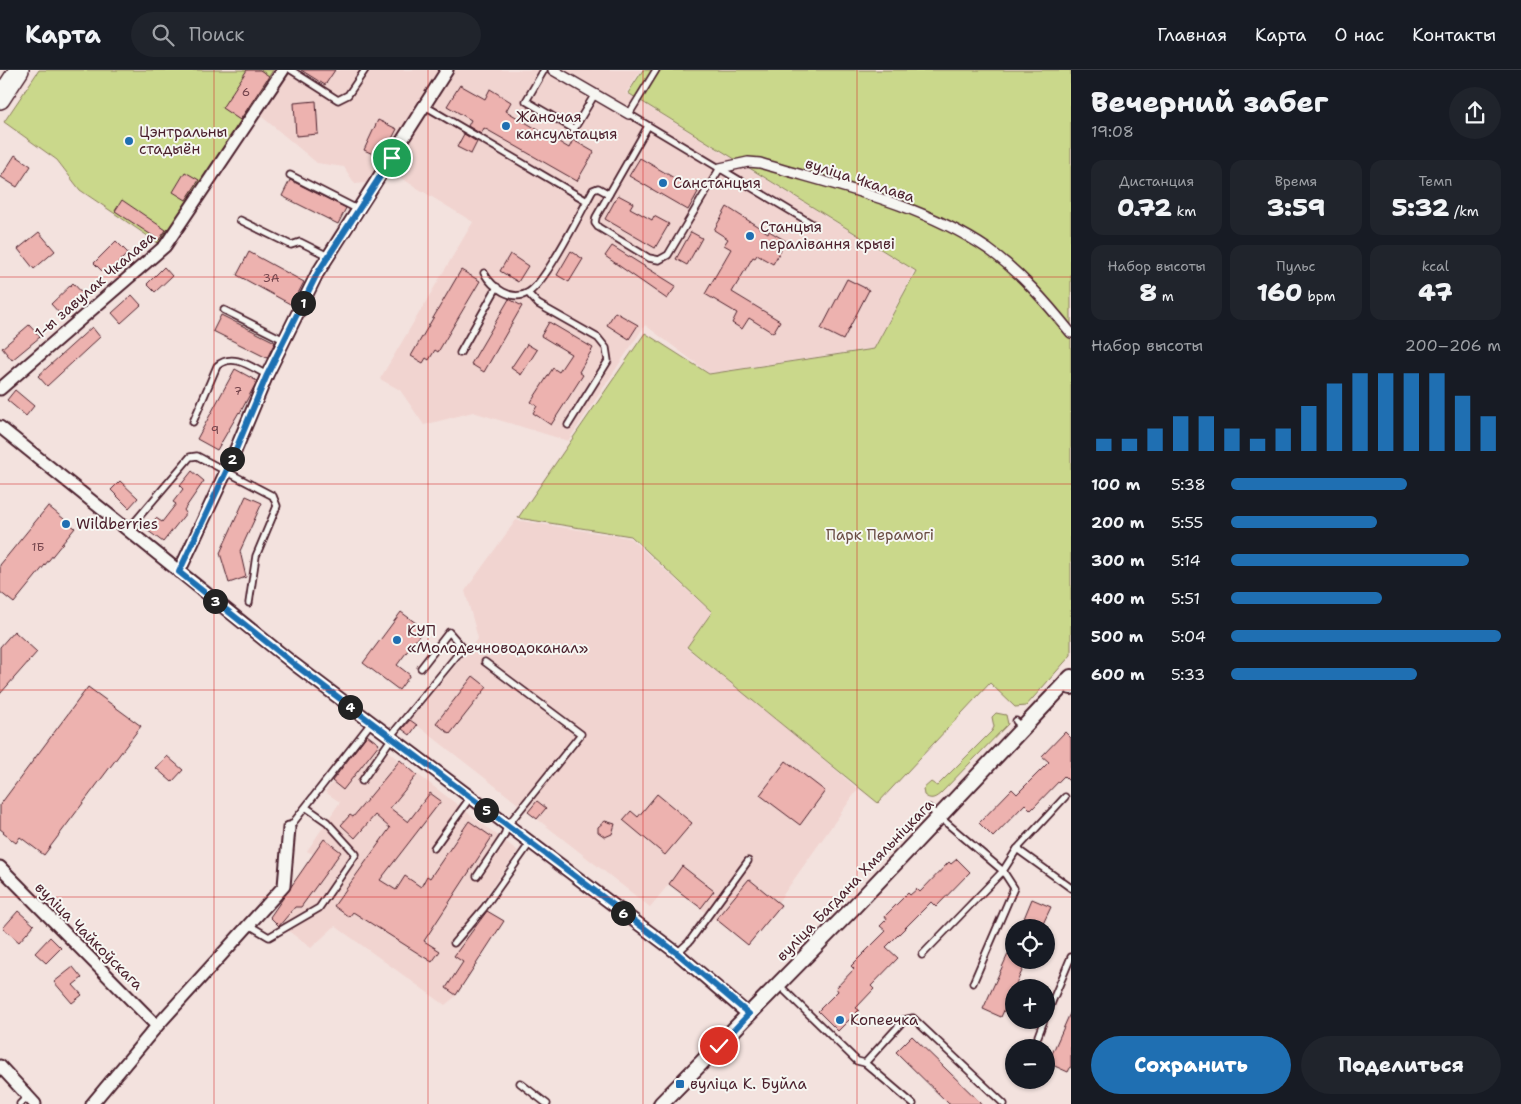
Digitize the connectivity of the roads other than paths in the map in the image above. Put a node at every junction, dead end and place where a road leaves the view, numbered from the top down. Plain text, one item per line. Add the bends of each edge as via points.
1 (19, 70) edge
2 (283, 70) edge
3 (291, 70) edge
4 (365, 70) edge
5 (447, 70) edge
6 (544, 70) edge
7 (553, 70) edge
8 (656, 70) edge
9 (595, 94) junction
10 (0, 99) edge
11 (425, 106) junction
12 (629, 114) junction
13 (648, 126) junction
14 (720, 168) junction
15 (290, 175) dead end
16 (609, 194) junction
17 (587, 201) junction
18 (359, 210) junction
19 (240, 220) dead end
20 (814, 225) dead end
21 (328, 256) junction
22 (484, 273) dead end
23 (497, 288) junction
24 (528, 293) junction
25 (224, 310) dead end
26 (1071, 333) edge
27 (284, 340) junction
28 (460, 353) dead end
29 (267, 375) junction
30 (0, 389) edge
31 (193, 422) dead end
32 (568, 425) dead end
33 (0, 427) edge
34 (225, 471) junction
35 (127, 531) junction
36 (179, 572) junction
37 (249, 602) dead end
38 (485, 662) dead end
39 (421, 668) dead end
40 (1070, 682) edge
41 (371, 723) junction
42 (390, 738) junction
43 (362, 781) dead end
44 (1065, 796) dead end
45 (470, 798) junction
46 (307, 808) junction
47 (934, 812) junction
48 (507, 826) junction
49 (289, 828) joint
50 (530, 843) junction
51 (434, 848) dead end
52 (1017, 849) junction
53 (748, 861) dead end
54 (0, 867) edge
55 (1003, 871) junction
56 (476, 876) dead end
57 (1071, 888) edge
58 (249, 925) junction
59 (454, 943) dead end
60 (677, 953) junction
61 (922, 955) dead end
62 (1071, 957) edge
63 (973, 983) dead end
64 (778, 984) junction
65 (1055, 995) edge
66 (749, 1014) junction
67 (157, 1026) junction
68 (1041, 1029) edge
69 (1038, 1036) dead end
70 (865, 1063) junction
71 (0, 1066) edge
72 (520, 1084) dead end
73 (28, 1101) edge
74 (92, 1104) edge
75 (547, 1104) edge
76 (661, 1104) edge
77 (914, 1104) edge
78 (1004, 1104) edge

1 - 10 main road
2 - 30 street, 1-ы завулак Чкалава via 165,246
3 - 4 lane via 338,100 348,95
5 - 11 street
6 - 9 lane via 526,101 574,129
7 - 9 street
8 - 12 lane
9 - 12 street
11 - 17 lane
11 - 18 street
12 - 13 lane
13 - 14 lane
13 - 16 lane
14 - 16 lane via 668,255 659,260 649,258 598,227 596,217
14 - 20 lane
14 - 26 street, вуліца Чкалава via 760,163 902,205 988,250 1038,293
15 - 18 lane
16 - 17 lane via 598,188 593,190
17 - 24 lane via 538,284
18 - 21 street
19 - 21 lane via 291,245 300,242
21 - 27 street
22 - 23 lane via 489,283
23 - 24 lane via 509,294
23 - 28 lane
24 - 32 lane via 538,304 598,338 606,348 608,361
25 - 27 lane
27 - 29 street
29 - 31 lane via 236,360 224,360 217,366
29 - 34 street
33 - 35 street
34 - 35 lane via 197,456 190,457
34 - 36 street
34 - 37 lane via 273,496 277,506 256,556
35 - 36 street
36 - 41 street
38 - 48 lane via 581,734
39 - 42 lane via 449,632 463,648
40 - 47 street, вуліца Багдана Хмяльніцкага via 1019,724
41 - 42 street
41 - 46 lane
42 - 43 lane
42 - 45 street
44 - 52 lane
45 - 48 street
45 - 51 lane
46 - 49 lane
46 - 58 lane via 327,822 356,854 319,908 269,937
47 - 55 lane
47 - 64 street, вуліца Багдана Хмяльніцкага
48 - 50 street
48 - 56 lane via 504,836
49 - 58 street via 284,886
50 - 59 lane via 484,908
50 - 60 street
52 - 55 lane
52 - 57 lane
53 - 60 lane via 689,942
54 - 67 street, вуліца Чайкоўскага
55 - 61 lane
55 - 63 lane via 1014,888
58 - 67 street
60 - 66 street
62 - 65 lane
64 - 66 street, вуліца Багдана Хмяльніцкага
64 - 70 lane via 857,1060
66 - 76 street, вуліца Багдана Хмяльніцкага
67 - 74 street
68 - 69 lane
70 - 77 lane
70 - 78 lane via 904,1020 913,1018
71 - 73 street
72 - 75 lane

